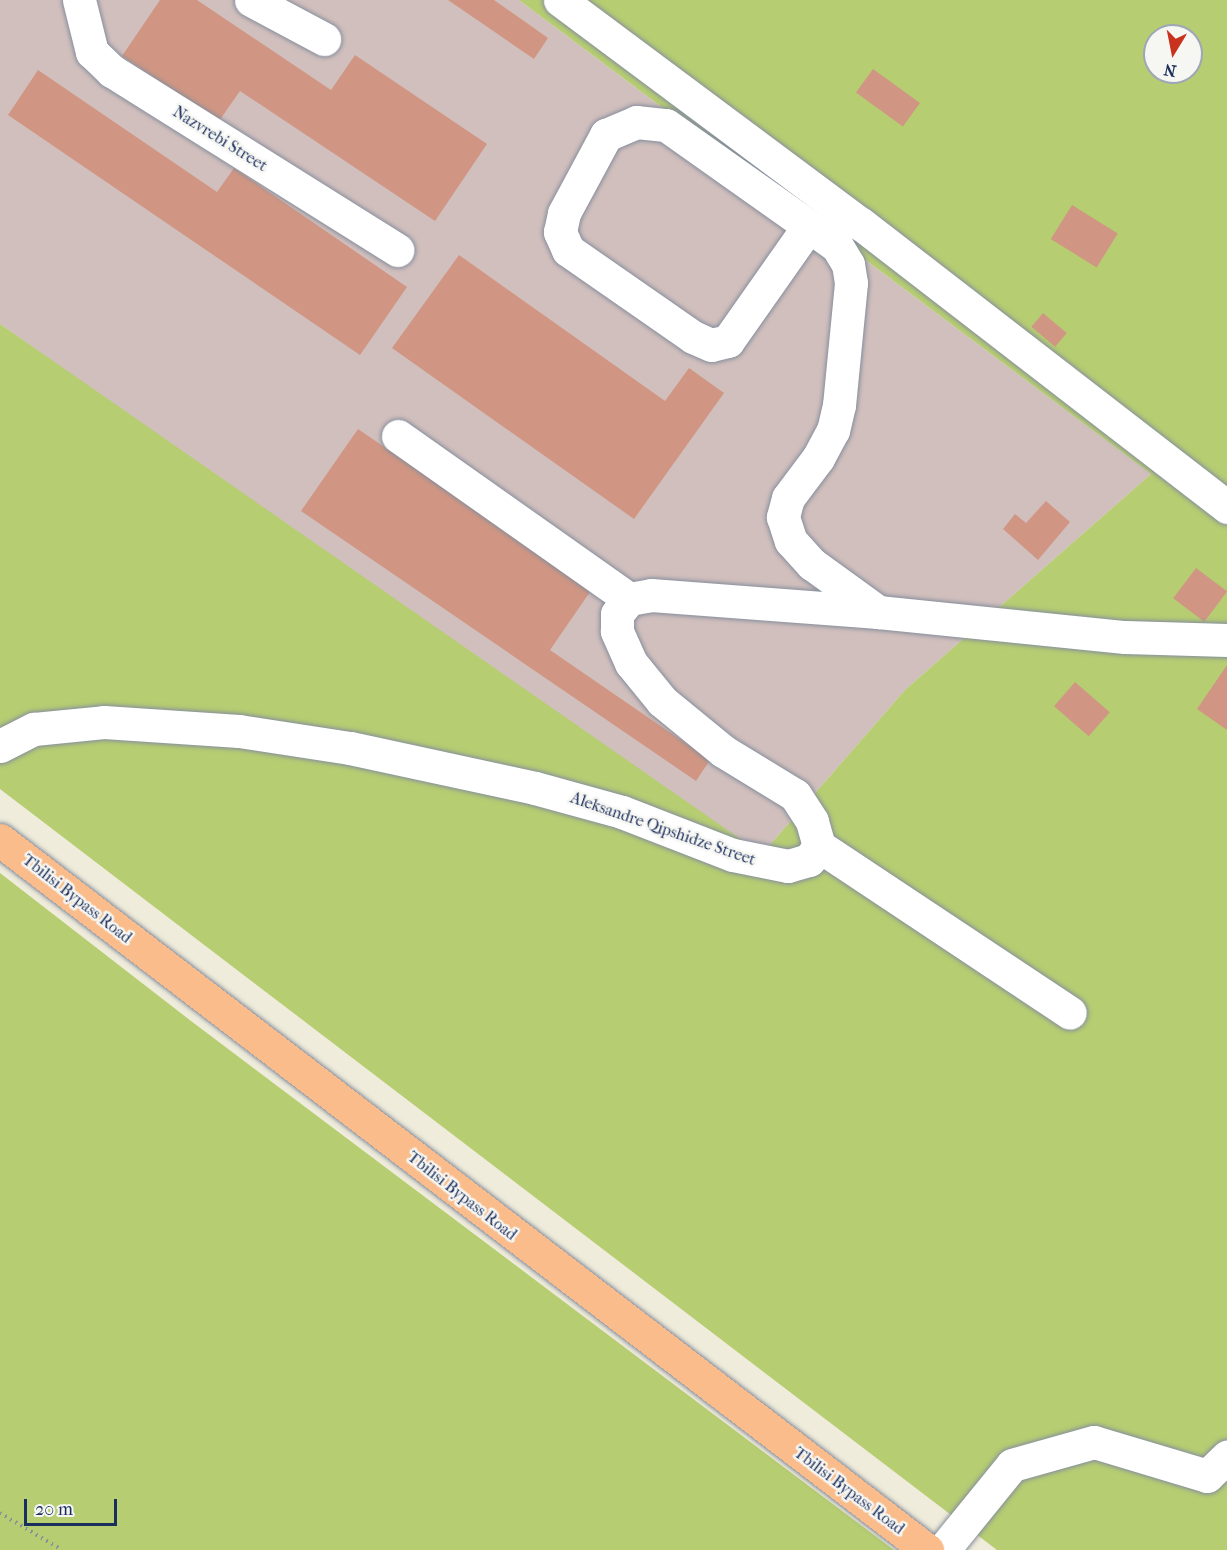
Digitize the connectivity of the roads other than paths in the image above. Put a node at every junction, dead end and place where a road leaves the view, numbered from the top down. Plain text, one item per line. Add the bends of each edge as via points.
1 (80, 0) edge
2 (251, 0) edge
3 (560, 0) edge
4 (324, 39) dead end
5 (861, 224) junction
6 (808, 227) junction
7 (837, 246) junction
8 (397, 250) dead end
9 (398, 436) dead end
10 (1227, 507) edge
11 (629, 600) junction
12 (878, 612) junction
13 (1227, 640) edge
14 (0, 746) edge
15 (0, 840) edge
16 (819, 846) junction
17 (1070, 1013) dead end
18 (1227, 1457) edge
19 (927, 1550) edge
20 (943, 1550) edge

1 - 8 street, Nazvrebi Street via 92,52 112,71
2 - 4 street
3 - 5 street
5 - 7 street
5 - 10 street
6 - 6 street via 666,125 636,122 606,135 564,213 560,232 568,250 693,337 711,345 728,340
6 - 7 street
7 - 12 street via 848,264 851,283 839,405 818,458 788,498 783,517 791,541 812,564
9 - 11 street
11 - 12 street via 651,595
11 - 16 street via 617,614 617,631 631,663 662,701 723,751 795,795 813,821
12 - 13 street via 1125,637
14 - 16 street, Aleksandre Qipshidze Street via 34,729 104,722 239,731 350,748 536,788 622,812 733,855 770,865 788,866 809,860
15 - 19 highway, Tbilisi Bypass Road
16 - 17 street
18 - 20 street via 1207,1476 1094,1442 1012,1465

